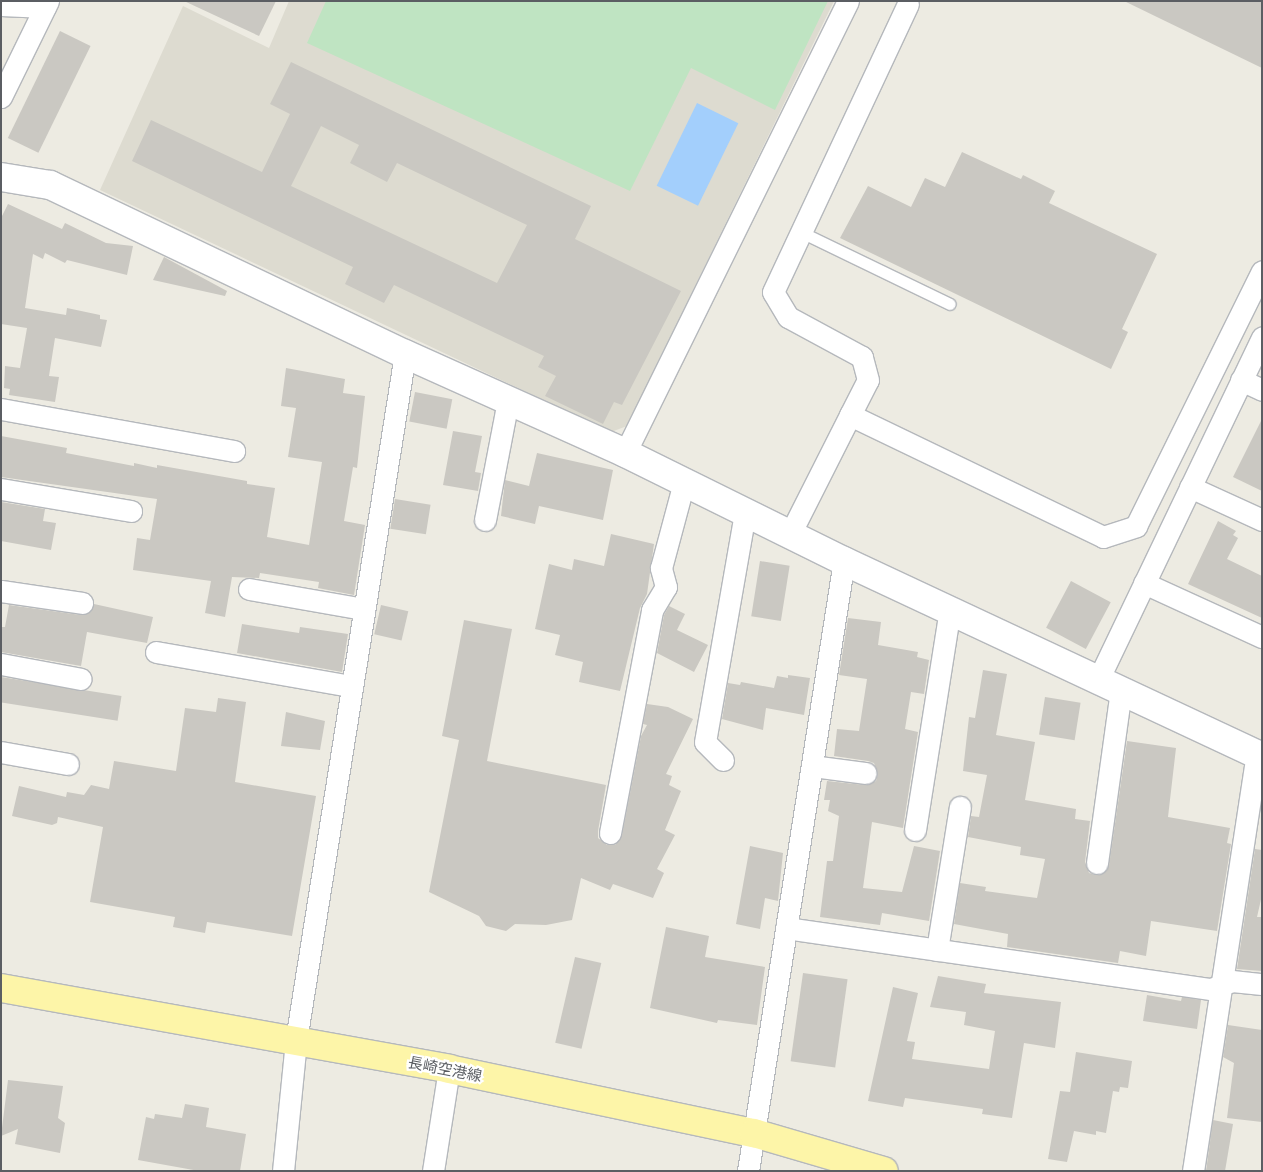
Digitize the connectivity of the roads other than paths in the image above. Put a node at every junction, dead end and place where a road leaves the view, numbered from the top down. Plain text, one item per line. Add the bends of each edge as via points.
1 (848, 1) edge
2 (46, 4) edge
3 (908, 4) dead end
4 (1, 5) edge
5 (1, 97) edge
6 (1, 177) edge
7 (801, 232) junction
8 (1262, 271) edge
9 (950, 304) dead end
10 (1262, 337) edge
11 (405, 354) junction
12 (1241, 380) junction
13 (1262, 390) edge
14 (508, 400) junction
15 (1, 409) edge
16 (850, 415) junction
17 (234, 451) dead end
18 (625, 453) junction
19 (684, 482) junction
20 (1190, 486) junction
21 (1, 489) edge
22 (131, 511) dead end
23 (745, 513) junction
24 (485, 520) dead end
25 (1262, 520) edge
26 (790, 534) junction
27 (844, 561) junction
28 (1144, 583) junction
29 (249, 589) dead end
30 (1, 591) edge
31 (82, 603) dead end
32 (364, 609) junction
33 (950, 610) junction
34 (1262, 637) edge
35 (156, 652) dead end
36 (1, 664) edge
37 (80, 678) dead end
38 (1109, 685) junction
39 (351, 686) junction
40 (1, 752) edge
41 (1259, 756) edge
42 (722, 760) dead end
43 (68, 764) dead end
44 (812, 766) junction
45 (866, 773) dead end
46 (960, 806) dead end
47 (915, 830) dead end
48 (610, 832) dead end
49 (1097, 863) dead end
50 (786, 928) junction
51 (937, 950) junction
52 (1262, 984) edge
53 (1220, 985) junction
54 (1, 988) edge
55 (296, 1040) junction
56 (449, 1069) junction
57 (754, 1133) junction
58 (283, 1171) edge
59 (433, 1171) edge
60 (748, 1171) edge
61 (884, 1171) edge
62 (1193, 1171) edge

1 - 18 street
2 - 4 street
2 - 5 street
3 - 7 street
6 - 11 street via 50,185
7 - 9 lane
7 - 16 street via 773,292 788,317 862,357 868,380
8 - 16 street via 1136,526 1103,538
10 - 12 street
11 - 14 street
11 - 32 street
12 - 13 street
12 - 20 street
14 - 18 street
14 - 24 street
15 - 17 street
16 - 26 street
18 - 19 street
19 - 23 street
19 - 48 street via 661,568 666,587 652,610
20 - 25 street
20 - 28 street
21 - 22 street
23 - 26 street
23 - 42 street via 705,742
26 - 27 street
27 - 33 street
27 - 44 street
28 - 34 street
28 - 38 street
29 - 32 street
30 - 31 street
32 - 39 street
33 - 38 street
33 - 47 street
35 - 39 street
36 - 37 street
38 - 41 street
38 - 49 street
39 - 55 street
40 - 43 street
41 - 53 street
44 - 45 street
44 - 50 street
46 - 51 street
50 - 51 street
50 - 57 street
51 - 53 street via 1211,989
52 - 53 street via 1232,980
53 - 62 street
54 - 55 main road, 長崎空港線
55 - 56 main road, 長崎空港線
55 - 58 street
56 - 57 main road, 長崎空港線
56 - 59 street
57 - 60 street
57 - 61 main road, 長崎空港線

